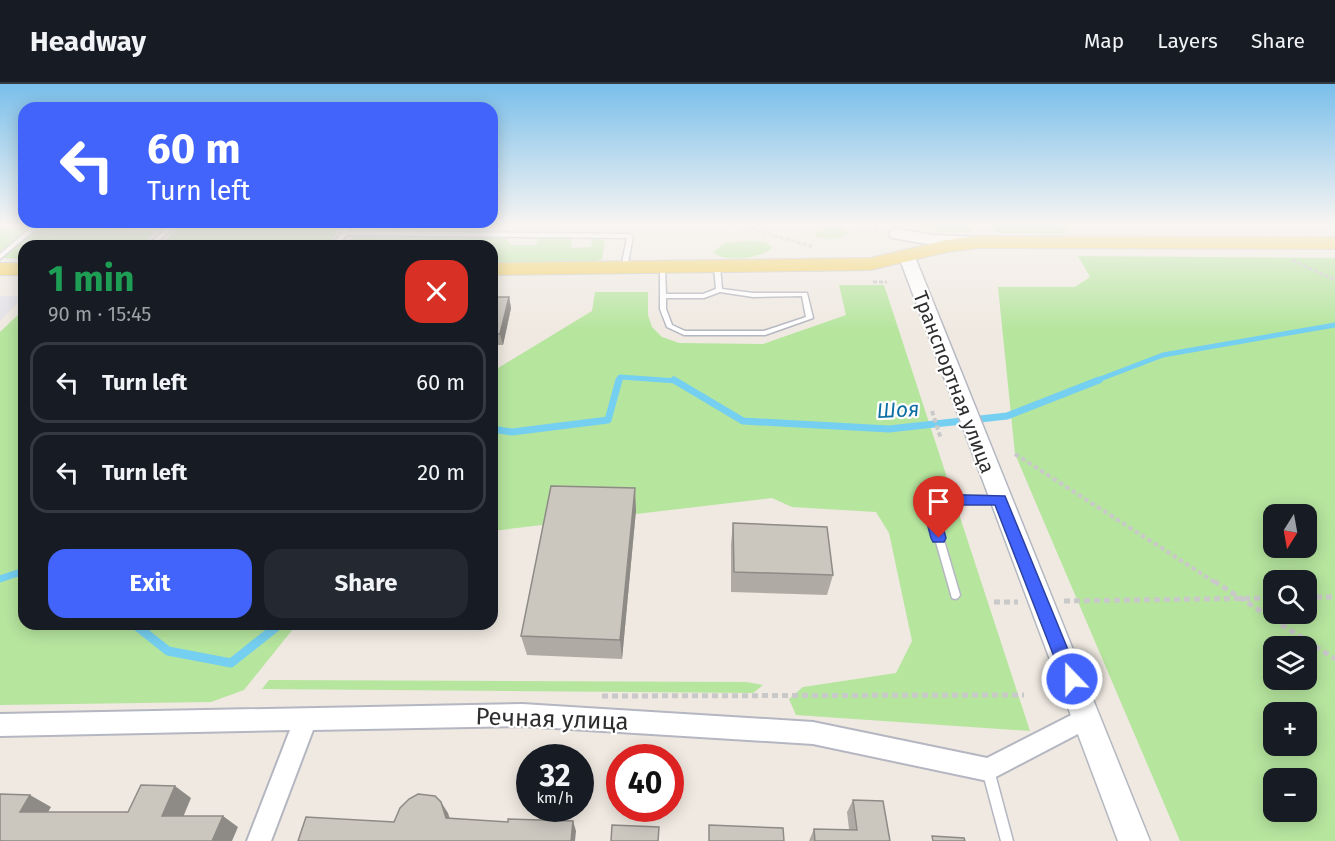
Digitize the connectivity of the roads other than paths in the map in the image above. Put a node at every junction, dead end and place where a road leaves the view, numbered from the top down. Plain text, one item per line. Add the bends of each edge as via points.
1 (626, 259) edge
2 (895, 259) edge
3 (908, 259) edge
4 (717, 267) junction
5 (498, 268) edge
6 (624, 268) junction
7 (662, 268) junction
8 (0, 269) edge
9 (18, 269) edge
10 (719, 290) junction
11 (663, 296) junction
12 (1000, 500) junction
13 (955, 595) dead end
14 (306, 718) junction
15 (1087, 718) junction
16 (0, 725) edge
17 (988, 770) junction
18 (259, 841) edge
19 (1007, 841) edge
20 (1134, 841) edge

1 - 6 lane
2 - 4 main road via 870,264
3 - 12 street, Транспортная улица
4 - 7 main road
4 - 10 lane
5 - 6 main road
6 - 7 main road
7 - 11 lane
8 - 9 main road
10 - 11 lane via 704,296
10 - 11 lane via 753,295 805,294 810,318 765,333 684,333 669,326
12 - 13 lane via 928,500
12 - 15 street, Транспортная улица
14 - 16 street, Речная улица
14 - 17 street, Речная улица via 522,715 813,733
14 - 18 street
15 - 17 street
15 - 20 street, Транспортная улица
17 - 19 lane

